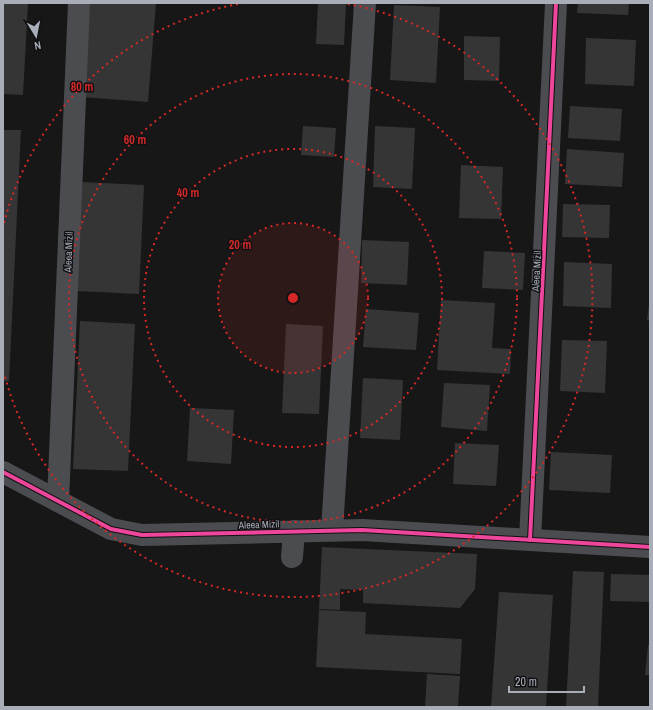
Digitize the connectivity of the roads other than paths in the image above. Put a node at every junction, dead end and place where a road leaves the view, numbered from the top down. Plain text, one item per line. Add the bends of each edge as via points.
1 (79, 3) edge
2 (365, 3) edge
3 (556, 3) edge
4 (3, 472) edge
5 (58, 500) junction
6 (332, 530) junction
7 (294, 531) junction
8 (530, 540) junction
9 (650, 547) edge
10 (292, 557) dead end

1 - 5 street, Aleea Mizil
2 - 6 street
3 - 8 street, Aleea Mizil
4 - 5 street, Aleea Mizil
5 - 7 street, Aleea Mizil via 112,529 142,535
6 - 7 street, Aleea Mizil
6 - 8 street, Aleea Mizil
7 - 10 street
8 - 9 street, Aleea Mizil

